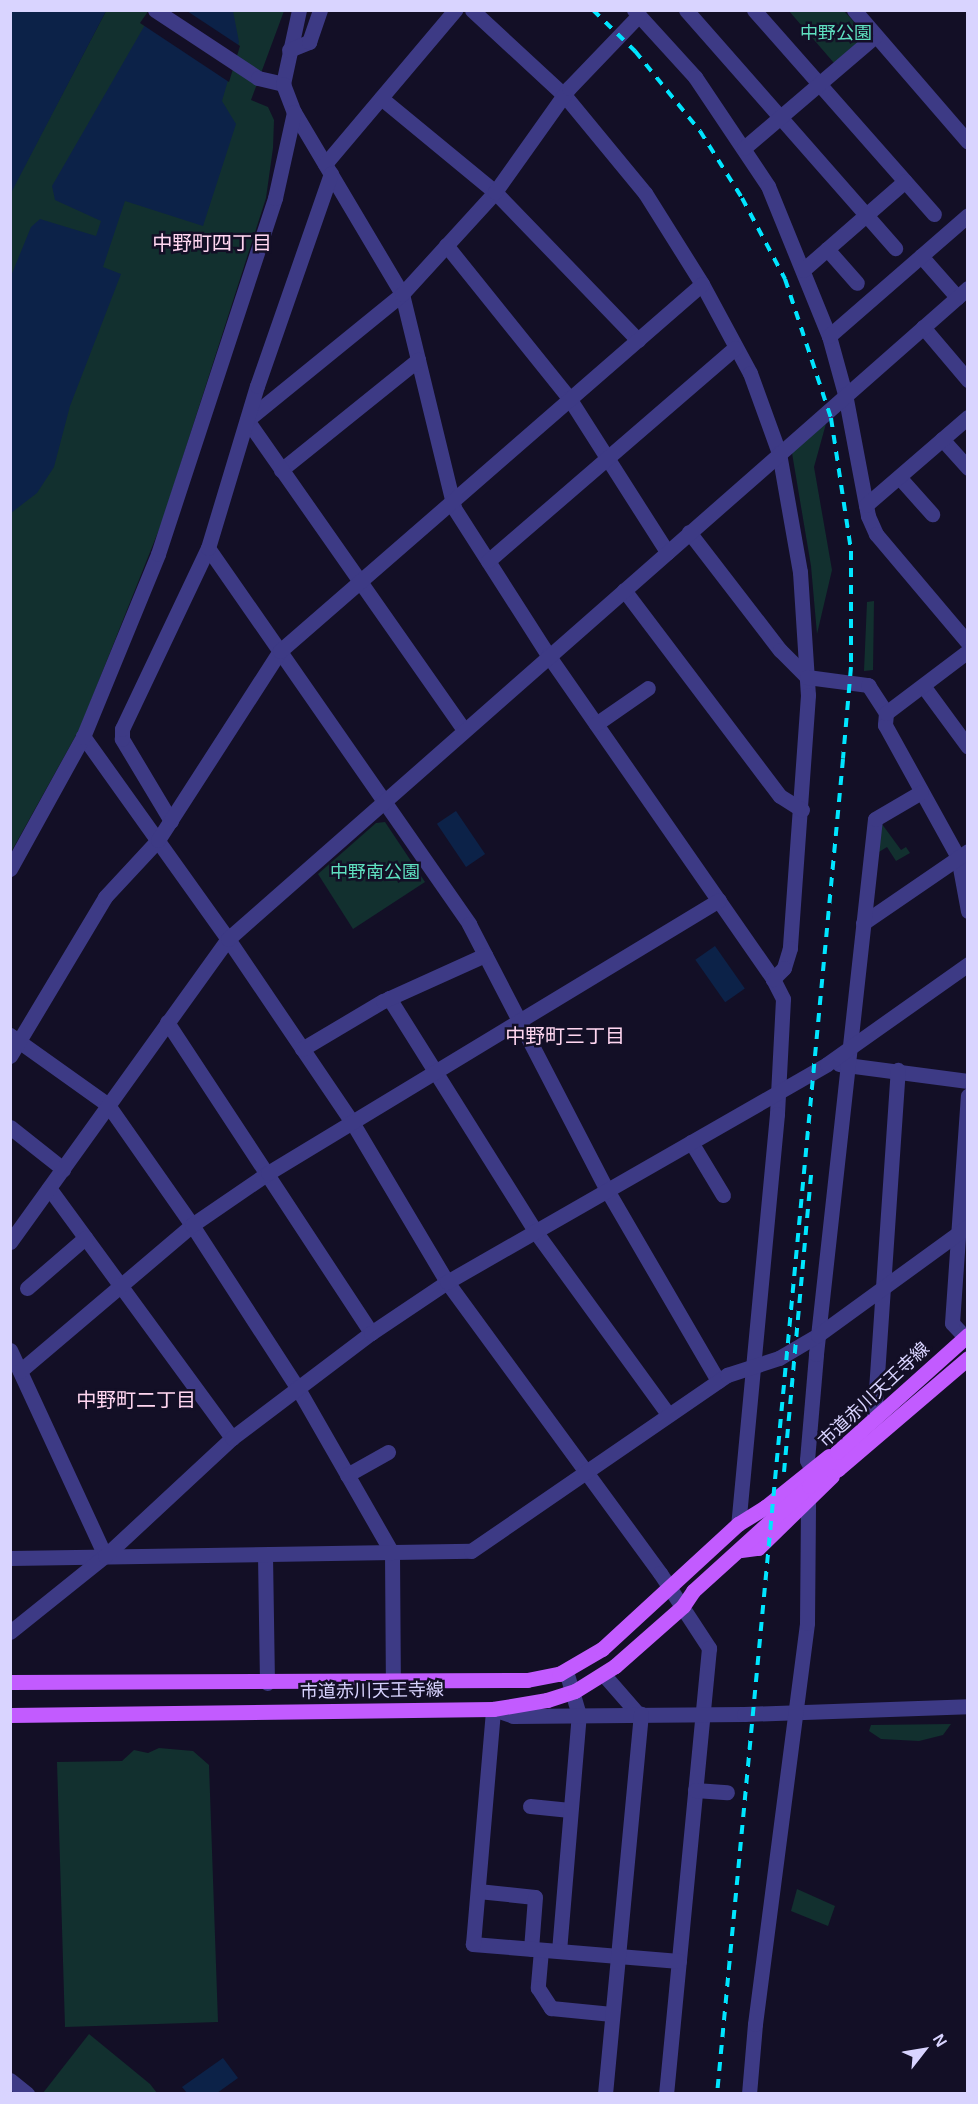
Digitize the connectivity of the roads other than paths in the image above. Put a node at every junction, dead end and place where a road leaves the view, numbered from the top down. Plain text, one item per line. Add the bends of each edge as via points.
1 (155, 10) edge
2 (298, 10) edge
3 (320, 10) edge
4 (455, 10) edge
5 (472, 10) edge
6 (686, 10) edge
7 (754, 10) edge
8 (854, 10) edge
9 (636, 13) edge
10 (875, 36) junction
11 (289, 50) junction
12 (819, 83) junction
13 (283, 84) junction
14 (565, 96) junction
15 (381, 98) junction
16 (294, 112) junction
17 (780, 117) junction
18 (968, 142) edge
19 (744, 148) junction
20 (328, 168) junction
21 (905, 181) junction
22 (495, 192) junction
23 (934, 214) dead end
24 (968, 215) edge
25 (867, 216) junction
26 (446, 245) junction
27 (895, 248) dead end
28 (827, 249) junction
29 (921, 256) junction
30 (803, 270) junction
31 (857, 283) dead end
32 (702, 284) junction
33 (962, 292) edge
34 (402, 294) junction
35 (923, 327) junction
36 (829, 336) junction
37 (638, 340) junction
38 (735, 348) junction
39 (418, 360) junction
40 (968, 380) edge
41 (845, 394) junction
42 (569, 398) junction
43 (968, 417) edge
44 (247, 420) junction
45 (942, 439) junction
46 (779, 453) junction
47 (607, 458) junction
48 (968, 468) edge
49 (281, 470) junction
50 (899, 477) junction
51 (450, 500) junction
52 (866, 505) junction
53 (932, 514) dead end
54 (689, 532) junction
55 (208, 548) junction
56 (667, 552) junction
57 (488, 561) junction
58 (359, 581) junction
59 (624, 590) junction
60 (968, 643) edge
61 (280, 651) junction
62 (968, 651) edge
63 (548, 655) junction
64 (807, 677) junction
65 (924, 687) junction
66 (648, 688) dead end
67 (886, 713) junction
68 (596, 724) junction
69 (464, 730) junction
70 (83, 736) junction
71 (968, 747) edge
72 (921, 792) junction
73 (384, 801) junction
74 (802, 810) junction
75 (171, 821) junction
76 (158, 840) junction
77 (963, 854) edge
78 (10, 869) edge
79 (966, 892) edge
80 (719, 900) junction
81 (968, 911) edge
82 (863, 923) junction
83 (228, 939) junction
84 (485, 955) junction
85 (968, 964) edge
86 (773, 979) junction
87 (389, 998) junction
88 (167, 1022) junction
89 (519, 1022) junction
90 (15, 1038) edge
91 (302, 1049) junction
92 (10, 1056) edge
93 (848, 1057) junction
94 (898, 1070) junction
95 (435, 1072) junction
96 (968, 1081) edge
97 (777, 1092) junction
98 (968, 1096) edge
99 (108, 1105) junction
100 (352, 1122) junction
101 (10, 1127) edge
102 (691, 1142) junction
103 (63, 1169) junction
104 (268, 1173) junction
105 (49, 1188) junction
106 (607, 1190) junction
107 (723, 1195) dead end
108 (192, 1225) junction
109 (962, 1230) edge
110 (536, 1231) junction
111 (85, 1238) junction
112 (10, 1242) edge
113 (447, 1282) junction
114 (120, 1286) junction
115 (883, 1286) junction
116 (27, 1288) dead end
117 (371, 1333) junction
118 (818, 1335) junction
119 (966, 1336) edge
120 (10, 1350) edge
121 (968, 1358) edge
122 (754, 1368) junction
123 (20, 1371) junction
124 (718, 1380) junction
125 (297, 1387) junction
126 (668, 1414) junction
127 (874, 1419) junction
128 (232, 1438) junction
129 (388, 1452) dead end
130 (837, 1452) junction
131 (811, 1468) junction
132 (838, 1469) junction
133 (585, 1470) junction
134 (347, 1475) junction
135 (809, 1486) junction
136 (808, 1502) junction
137 (738, 1524) junction
138 (741, 1550) junction
139 (392, 1553) junction
140 (265, 1555) junction
141 (105, 1556) junction
142 (10, 1558) edge
143 (670, 1588) junction
144 (693, 1591) junction
145 (683, 1606) junction
146 (10, 1632) edge
147 (566, 1671) junction
148 (604, 1675) junction
149 (393, 1681) junction
150 (10, 1682) edge
151 (267, 1683) junction
152 (572, 1692) junction
153 (968, 1706) edge
154 (493, 1709) junction
155 (795, 1710) junction
156 (704, 1712) junction
157 (639, 1714) junction
158 (10, 1715) edge
159 (579, 1715) junction
160 (695, 1790) junction
161 (727, 1792) dead end
162 (530, 1806) dead end
163 (570, 1810) junction
164 (478, 1891) junction
165 (536, 1949) junction
166 (559, 1951) junction
167 (618, 1956) junction
168 (679, 1961) junction
169 (612, 2014) junction
170 (10, 2080) edge
171 (27, 2094) edge
172 (605, 2094) edge
173 (666, 2094) edge
174 (749, 2094) edge

1 - 13 street via 258,78
2 - 11 street
3 - 11 street via 309,42
4 - 15 street
5 - 14 street
6 - 17 street
7 - 12 street
8 - 10 street
9 - 14 street
9 - 19 street via 695,77
10 - 12 street
10 - 18 street
11 - 13 street
12 - 17 street
12 - 21 street
13 - 16 street
14 - 22 street
14 - 32 street via 645,193
15 - 20 street
15 - 22 street
16 - 20 street
16 - 70 street via 275,198 184,483
17 - 19 street
17 - 25 street
19 - 30 street via 777,204
20 - 34 street
20 - 44 street
21 - 23 street
21 - 25 street
22 - 26 street
22 - 37 street
24 - 29 street
25 - 27 street
25 - 28 street
26 - 34 street
26 - 42 street
28 - 30 street
28 - 31 street
29 - 33 street
29 - 36 street
30 - 36 street
32 - 37 street
32 - 38 street
33 - 35 street
34 - 39 street
34 - 44 street
35 - 40 street
35 - 41 street
36 - 41 street
37 - 42 street
38 - 46 street via 750,373
38 - 47 street
39 - 49 street
39 - 51 street
41 - 46 street
41 - 52 street
42 - 47 street
42 - 51 street
43 - 45 street
44 - 49 street
44 - 55 street
45 - 48 street
45 - 50 street
46 - 54 street
46 - 64 street via 800,572
47 - 56 street
47 - 57 street
49 - 58 street
50 - 52 street
50 - 53 street
51 - 57 street
51 - 58 street
52 - 60 street via 876,534
54 - 56 street
54 - 64 street via 780,650
55 - 61 street
55 - 75 street via 122,729 122,739
56 - 59 street
57 - 63 street
58 - 61 street
58 - 69 street
59 - 63 street
59 - 74 street via 780,796
61 - 73 street
61 - 75 street
62 - 65 street
63 - 68 street
63 - 69 street
64 - 67 street via 868,685
64 - 74 street
65 - 67 street
65 - 71 street
66 - 68 street
67 - 72 street via 885,724
68 - 80 street
69 - 73 street
70 - 76 street
70 - 78 street
72 - 77 street
72 - 82 street via 874,819
73 - 83 street
73 - 84 street
74 - 86 street via 790,948 784,968
75 - 76 street
76 - 83 street
76 - 90 street via 105,897
77 - 79 street
77 - 82 street
79 - 81 street
80 - 86 street
80 - 89 street
82 - 93 street
83 - 88 street
83 - 91 street
84 - 87 street
84 - 89 street
85 - 93 street
86 - 97 street via 784,1005
87 - 91 street
87 - 95 street
88 - 99 street
88 - 104 street
89 - 95 street
89 - 106 street
90 - 92 street
90 - 99 street
91 - 100 street
93 - 94 street
93 - 97 street via 827,1064
93 - 118 street
94 - 96 street
94 - 115 street
95 - 100 street
95 - 110 street
97 - 102 street
97 - 122 street
98 - 109 street
99 - 103 street
99 - 108 street
100 - 104 street
100 - 113 street
101 - 103 street
102 - 106 street
102 - 107 street
103 - 105 street
104 - 108 street
104 - 117 street
105 - 111 street
105 - 112 street
106 - 110 street
106 - 124 street
108 - 114 street
108 - 125 street
109 - 115 street
109 - 119 street via 952,1323
110 - 113 street
110 - 126 street
111 - 114 street
111 - 116 street
113 - 117 street
113 - 133 street
114 - 123 street
114 - 128 street
115 - 118 street
115 - 127 street
117 - 125 street
118 - 122 street
118 - 131 street via 807,1460
119 - 127 main road, 市道赤川天王寺線
120 - 123 street
121 - 132 main road, 市道赤川天王寺線
122 - 124 street via 733,1371
122 - 137 street
123 - 141 street
124 - 126 street
125 - 128 street
125 - 134 street
126 - 133 street
127 - 130 main road, 市道赤川天王寺線
128 - 141 street
129 - 134 street
130 - 131 main road, 市道赤川天王寺線
130 - 135 main road, 市道赤川天王寺線
131 - 137 main road, 市道赤川天王寺線 via 764,1508
132 - 135 main road, 市道赤川天王寺線
132 - 136 main road
133 - 139 street via 471,1551
133 - 143 street
134 - 139 street
135 - 138 main road, 市道赤川天王寺線 via 750,1537
136 - 138 main road via 758,1548
136 - 155 street via 807,1623
137 - 143 main road, 市道赤川天王寺線
138 - 144 main road, 市道赤川天王寺線
139 - 140 street
139 - 149 street
140 - 141 street
140 - 151 street
141 - 142 street
141 - 146 street
143 - 144 main road
143 - 145 street
143 - 147 main road, 市道赤川天王寺線 via 602,1649
144 - 145 main road, 市道赤川天王寺線
145 - 148 main road, 市道赤川天王寺線
145 - 156 street via 709,1648
147 - 149 main road, 市道赤川天王寺線 via 527,1680
147 - 152 street
148 - 152 main road, 市道赤川天王寺線
148 - 157 street
149 - 151 main road, 市道赤川天王寺線
150 - 151 main road, 市道赤川天王寺線
152 - 154 main road, 市道赤川天王寺線
152 - 159 street
153 - 155 street
154 - 158 main road, 市道赤川天王寺線
154 - 159 street via 513,1716
154 - 164 street
155 - 156 street via 787,1714
155 - 174 street via 754,2024
156 - 157 street
156 - 160 street
157 - 159 street
157 - 167 street
159 - 163 street
160 - 161 street
160 - 168 street
162 - 163 street
163 - 166 street
164 - 165 street via 535,1897
164 - 165 street via 473,1944
165 - 166 street
165 - 169 street via 538,1988 551,2008
166 - 167 street
167 - 168 street
167 - 169 street
168 - 173 street
169 - 172 street
170 - 171 street

